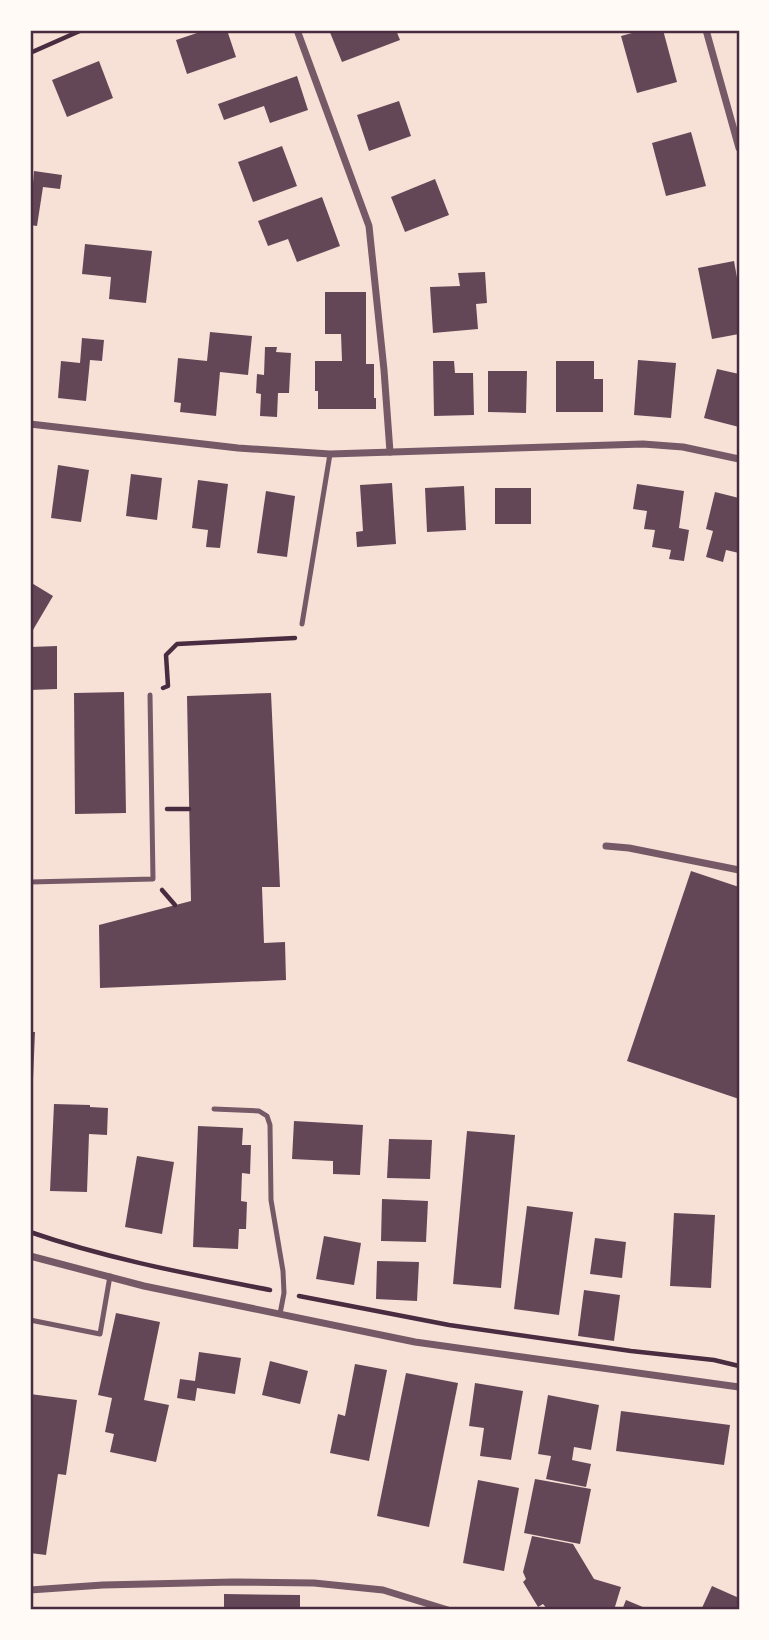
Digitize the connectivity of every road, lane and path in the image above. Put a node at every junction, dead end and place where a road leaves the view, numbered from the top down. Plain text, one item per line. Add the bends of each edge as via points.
1 (82, 30) edge
2 (297, 30) edge
3 (706, 30) edge
4 (30, 53) edge
5 (739, 148) edge
6 (30, 424) edge
7 (390, 452) junction
8 (330, 454) junction
9 (739, 459) edge
10 (302, 624) joint
11 (150, 695) joint
12 (606, 846) dead end
13 (739, 870) edge
14 (30, 882) edge
15 (214, 1109) dead end
16 (30, 1232) edge
17 (30, 1255) edge
18 (110, 1276) junction
19 (284, 1293) junction
20 (280, 1314) junction
21 (30, 1320) edge
22 (739, 1366) edge
23 (739, 1387) edge
24 (30, 1590) edge
25 (447, 1610) edge

1 - 4 path
2 - 7 street via 369,226
3 - 5 street
6 - 8 street
7 - 8 street
7 - 9 street via 643,444
8 - 10 lane
10 - 11 path via 301,638 177,644 166,655 168,686
11 - 14 lane via 153,879
12 - 13 street
15 - 19 lane via 259,1111 267,1116 271,1200
16 - 19 path via 144,1265
17 - 18 street
18 - 20 street
18 - 21 lane via 100,1334
19 - 20 lane
19 - 22 path via 449,1325
20 - 23 street via 415,1342
24 - 25 street via 314,1583 383,1590

